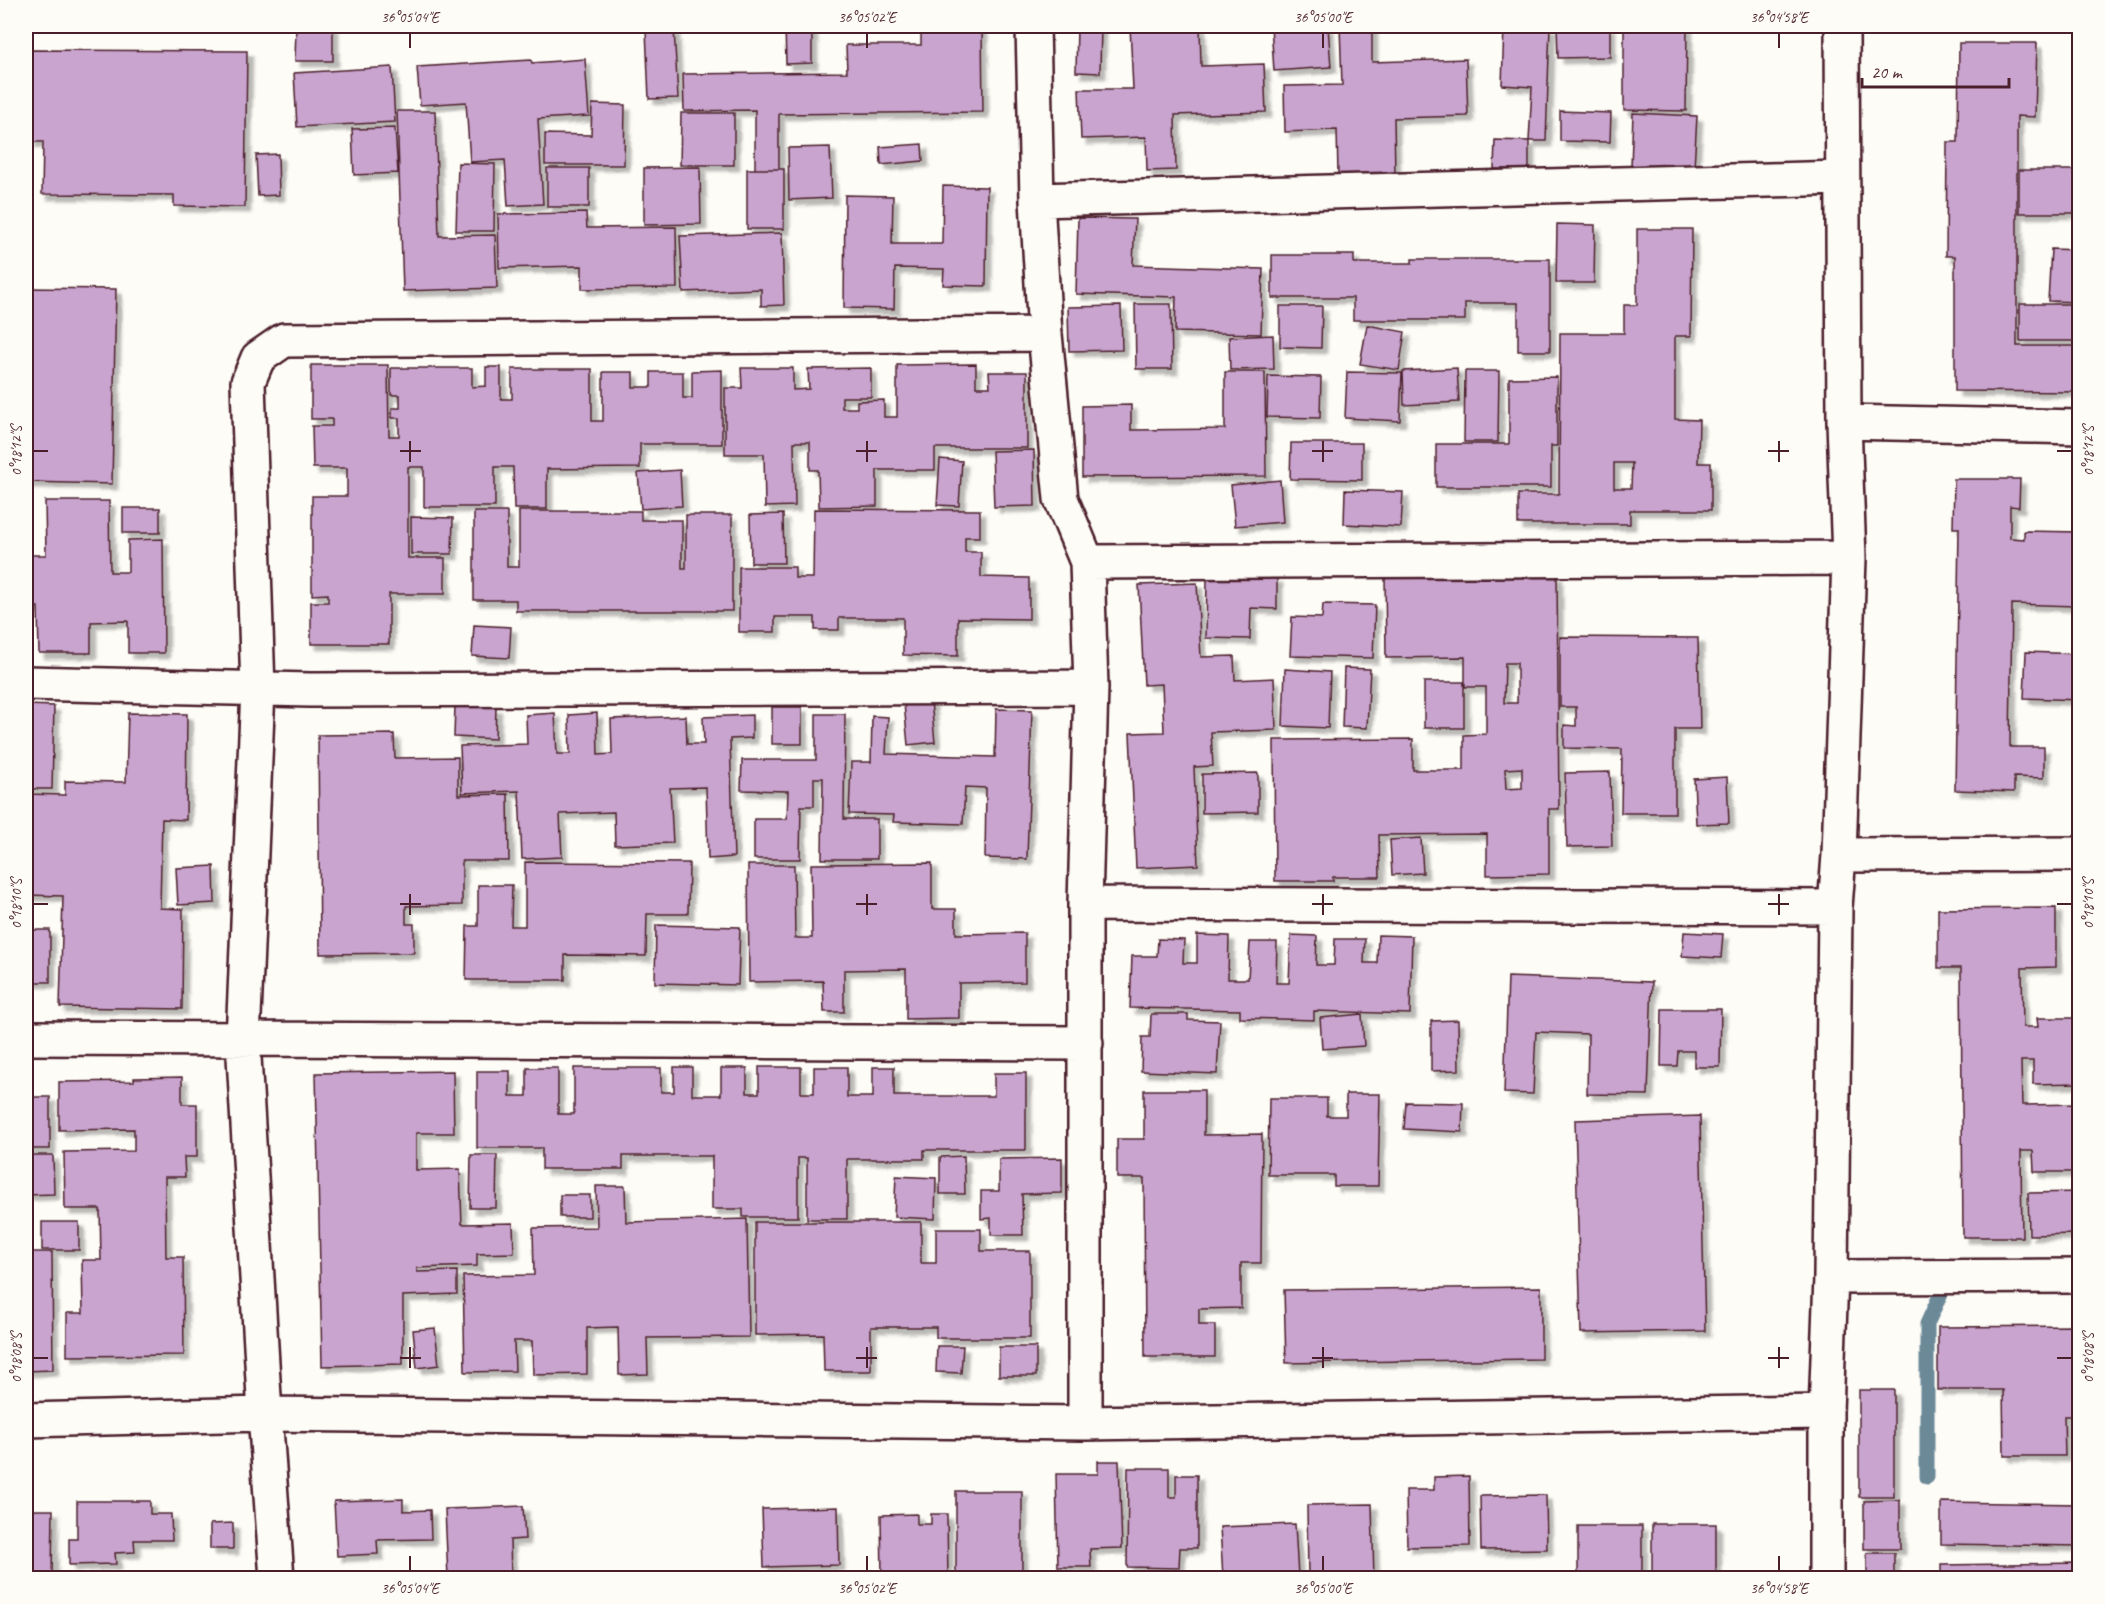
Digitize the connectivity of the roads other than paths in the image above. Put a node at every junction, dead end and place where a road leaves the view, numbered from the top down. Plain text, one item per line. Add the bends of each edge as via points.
1 (1033, 26) edge
2 (1842, 26) edge
3 (1841, 178) junction
4 (1037, 200) junction
5 (1045, 334) junction
6 (1844, 422) junction
7 (2079, 427) edge
8 (1849, 558) junction
9 (1087, 562) junction
10 (26, 683) edge
11 (1091, 687) junction
12 (258, 689) junction
13 (2079, 854) edge
14 (1839, 855) junction
15 (1085, 904) junction
16 (1835, 907) junction
17 (26, 1038) edge
18 (243, 1040) junction
19 (1086, 1043) junction
20 (2079, 1276) edge
21 (1830, 1277) junction
22 (1826, 1412) junction
23 (265, 1414) junction
24 (26, 1420) edge
25 (1085, 1423) junction
26 (277, 1578) edge
27 (1826, 1578) edge

1 - 4 street
2 - 3 street
3 - 4 street
3 - 6 street
4 - 5 street
5 - 9 street via 1061,499
5 - 12 street via 284,340 258,358 248,382
6 - 7 street
6 - 8 street
8 - 9 street
8 - 14 street
9 - 11 street
10 - 12 street
11 - 12 street
11 - 15 street
12 - 18 street
13 - 14 street
14 - 16 street
15 - 16 street
15 - 19 street
16 - 21 street
17 - 18 street
18 - 19 street
18 - 23 street
19 - 25 street
20 - 21 street
21 - 22 street
22 - 25 street
22 - 27 street
23 - 24 street
23 - 25 street
23 - 26 street

